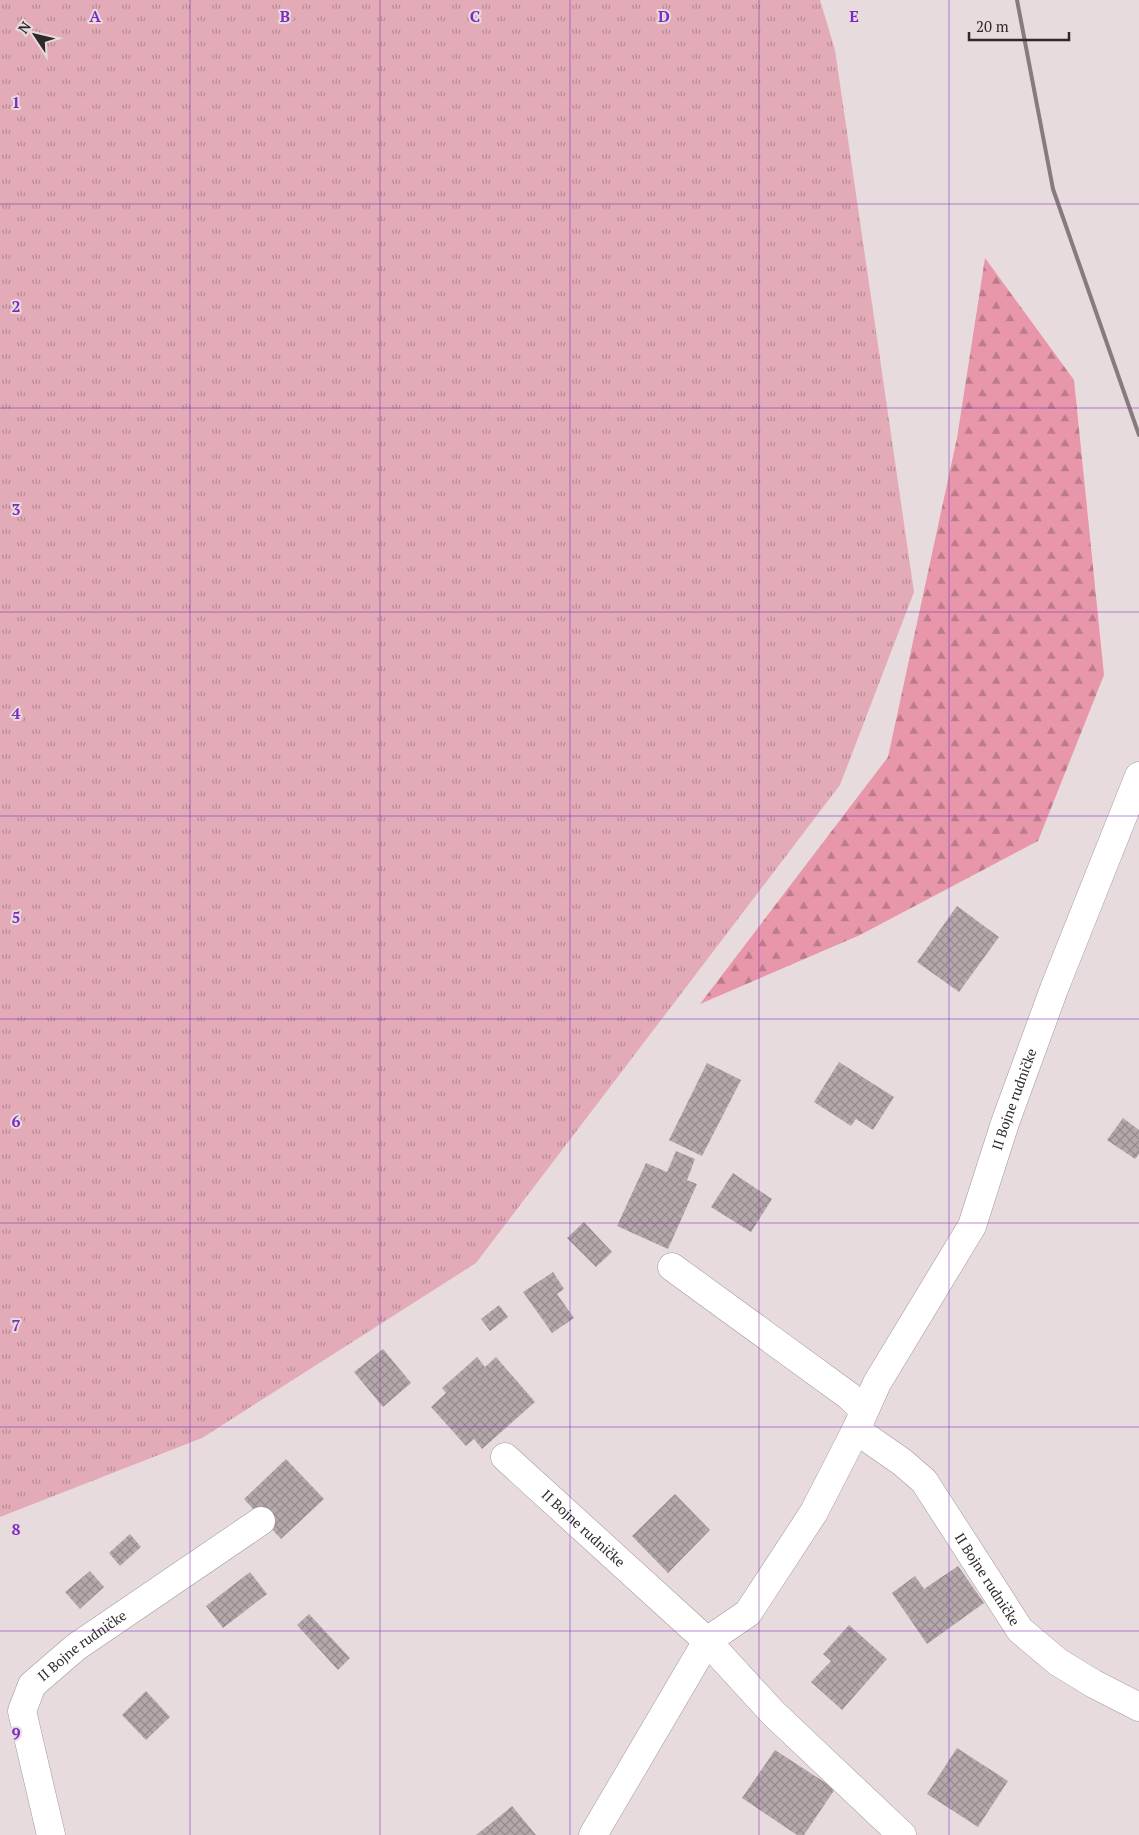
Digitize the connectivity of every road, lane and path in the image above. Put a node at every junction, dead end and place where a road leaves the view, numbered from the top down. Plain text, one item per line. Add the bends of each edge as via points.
1 (1139, 776) edge
2 (672, 1267) dead end
3 (860, 1420) junction
4 (505, 1457) dead end
5 (261, 1521) dead end
6 (707, 1641) junction
7 (1139, 1707) edge
8 (51, 1835) edge
9 (592, 1835) edge
10 (902, 1835) edge

1 - 3 street, II Bojne rudničke via 1054,989 972,1226 877,1382
2 - 3 street, II Bojne rudničke via 849,1396
3 - 6 street, II Bojne rudničke via 814,1512 748,1613
3 - 7 street, II Bojne rudničke via 924,1482 1020,1630 1058,1662
4 - 6 street, II Bojne rudničke
5 - 8 street, II Bojne rudničke via 76,1647 32,1686 22,1711
6 - 9 street
6 - 10 street, II Bojne rudničke via 773,1713

